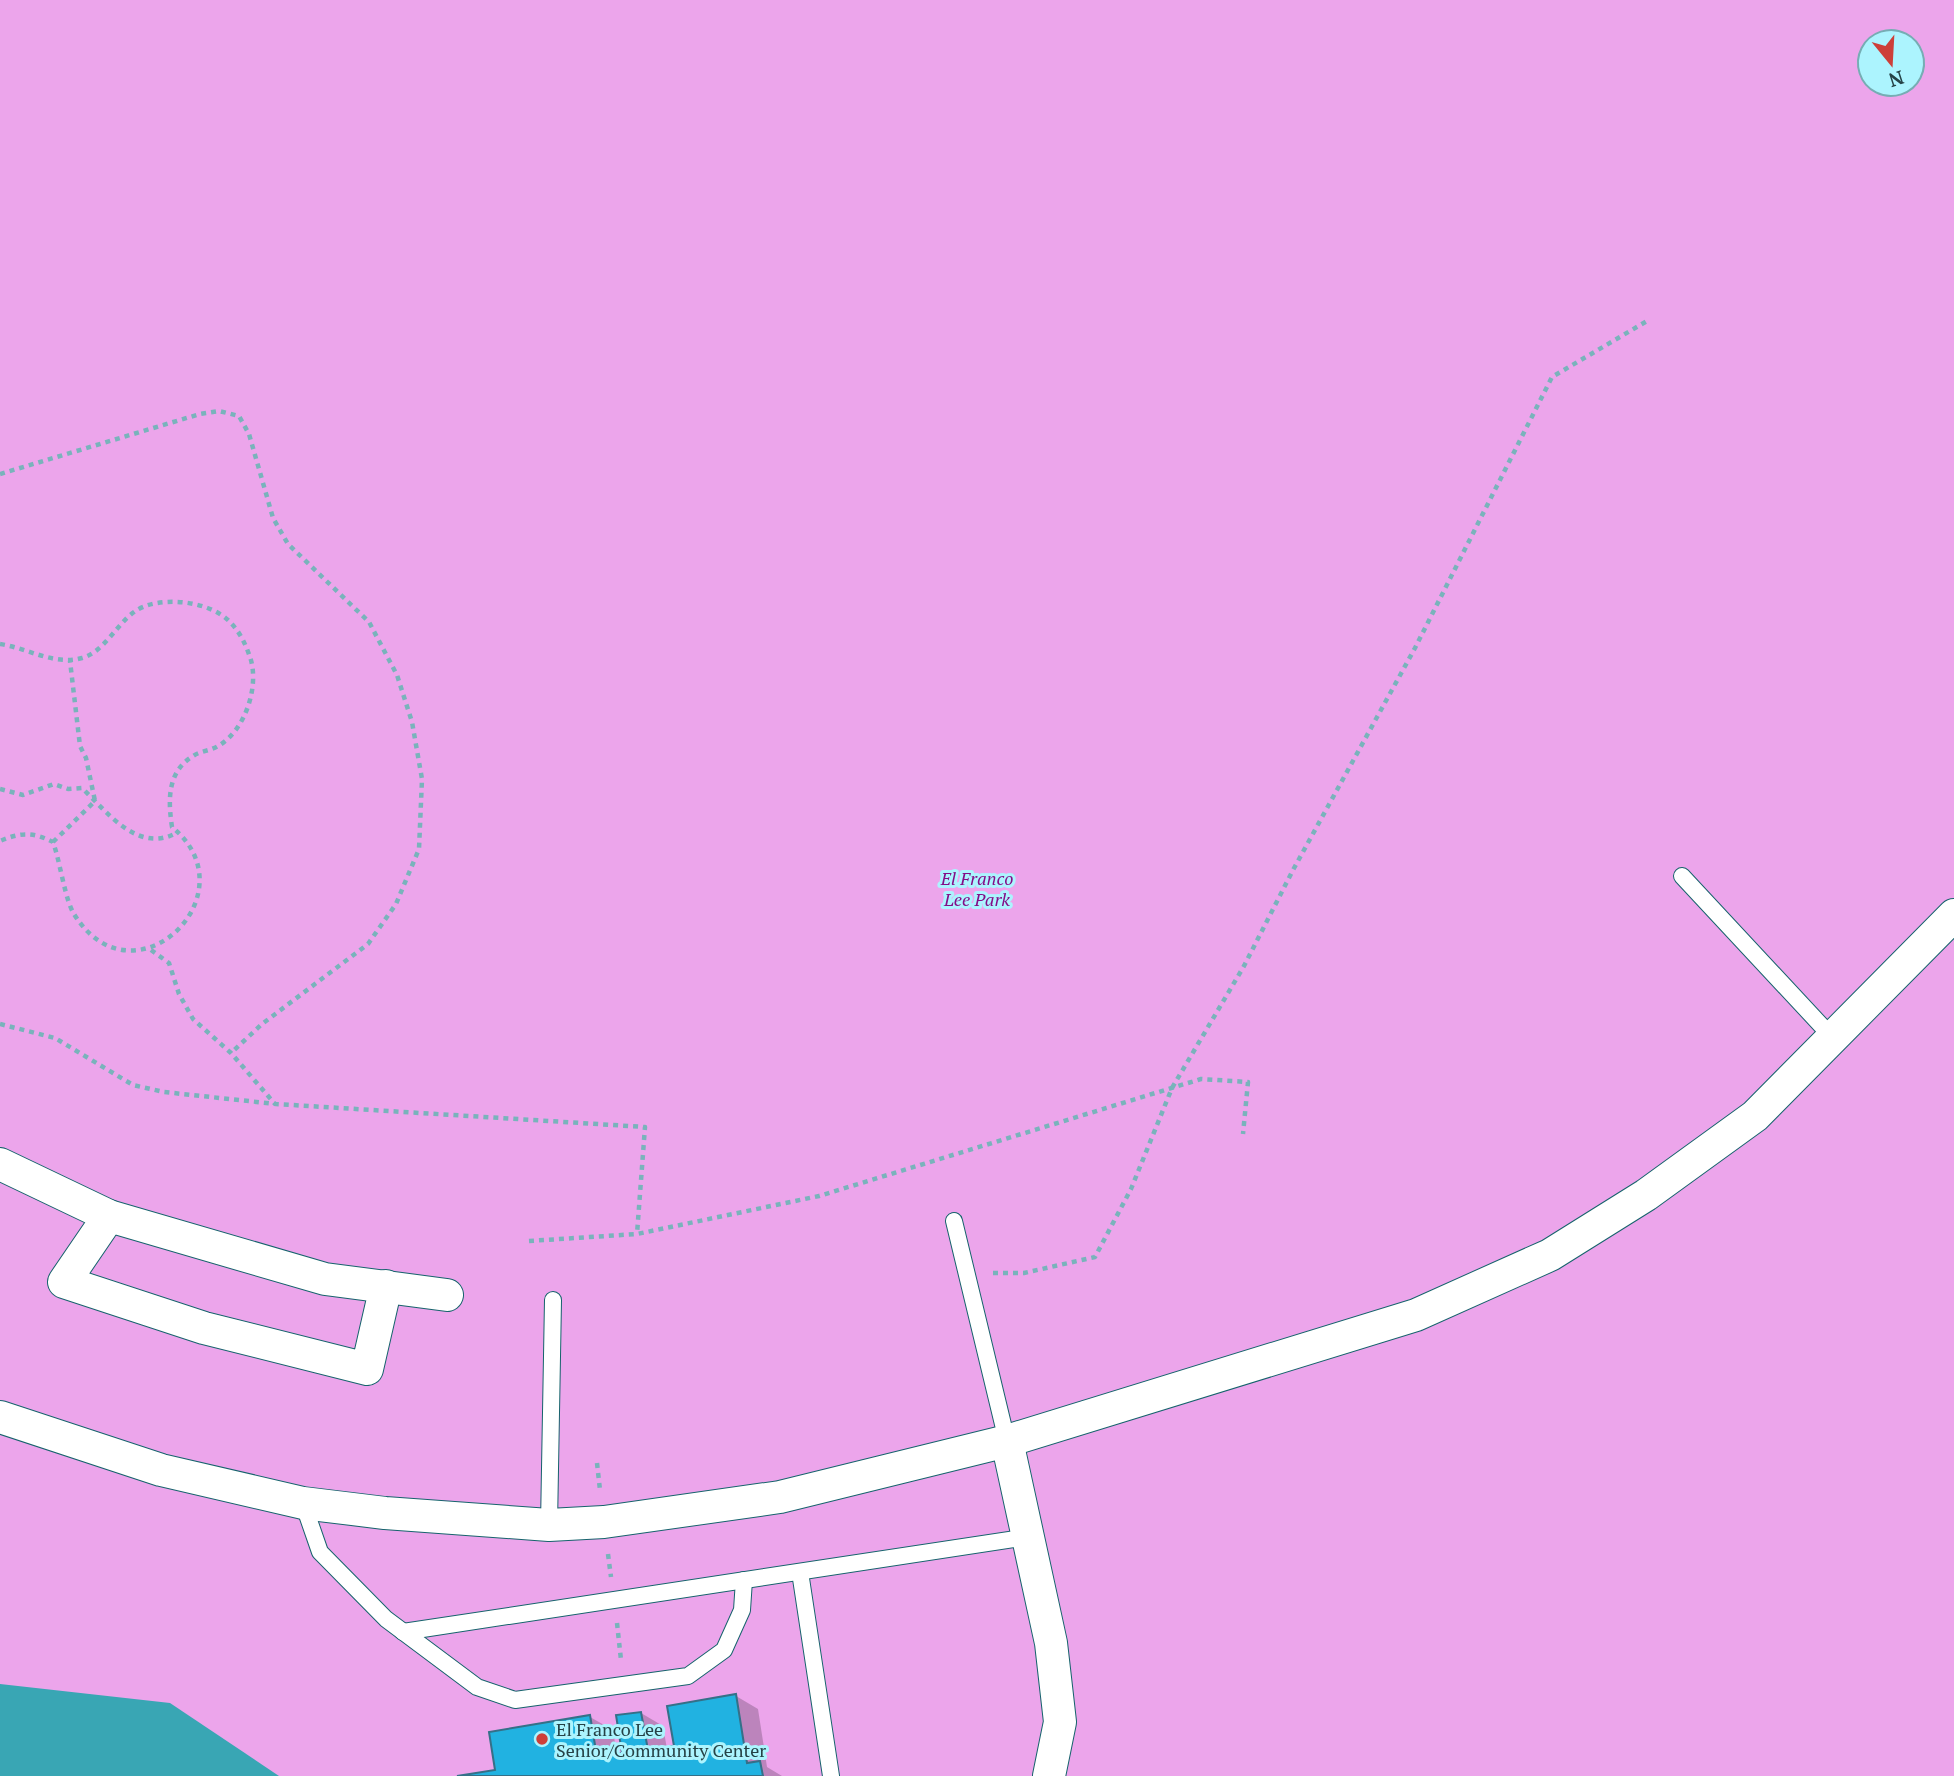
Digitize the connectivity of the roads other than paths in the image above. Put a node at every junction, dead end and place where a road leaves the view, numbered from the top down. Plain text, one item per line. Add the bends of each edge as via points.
1 (1682, 876) dead end
2 (1954, 915) edge
3 (1832, 1037) junction
4 (0, 1164) edge
5 (109, 1216) junction
6 (954, 1221) dead end
7 (386, 1286) junction
8 (447, 1295) dead end
9 (553, 1300) dead end
10 (0, 1417) edge
11 (1007, 1441) junction
12 (303, 1503) junction
13 (549, 1525) junction
14 (1028, 1537) junction
15 (800, 1572) junction
16 (744, 1580) junction
17 (403, 1632) junction
18 (831, 1776) edge
19 (1049, 1776) edge

1 - 3 lane
2 - 3 street
3 - 11 street via 1755,1115 1646,1195 1550,1255 1416,1315
4 - 5 street
5 - 7 street via 324,1279
5 - 7 street via 64,1282 204,1328 367,1369
6 - 11 lane
7 - 8 street
9 - 13 lane
10 - 12 street via 161,1470
11 - 13 street via 780,1497 604,1522
11 - 14 street
12 - 13 street
12 - 17 lane via 320,1552
14 - 15 lane
14 - 19 street via 1051,1643 1060,1722
15 - 16 lane
15 - 18 lane
16 - 17 lane
16 - 17 lane via 742,1610 724,1650 688,1675 515,1700 477,1687

